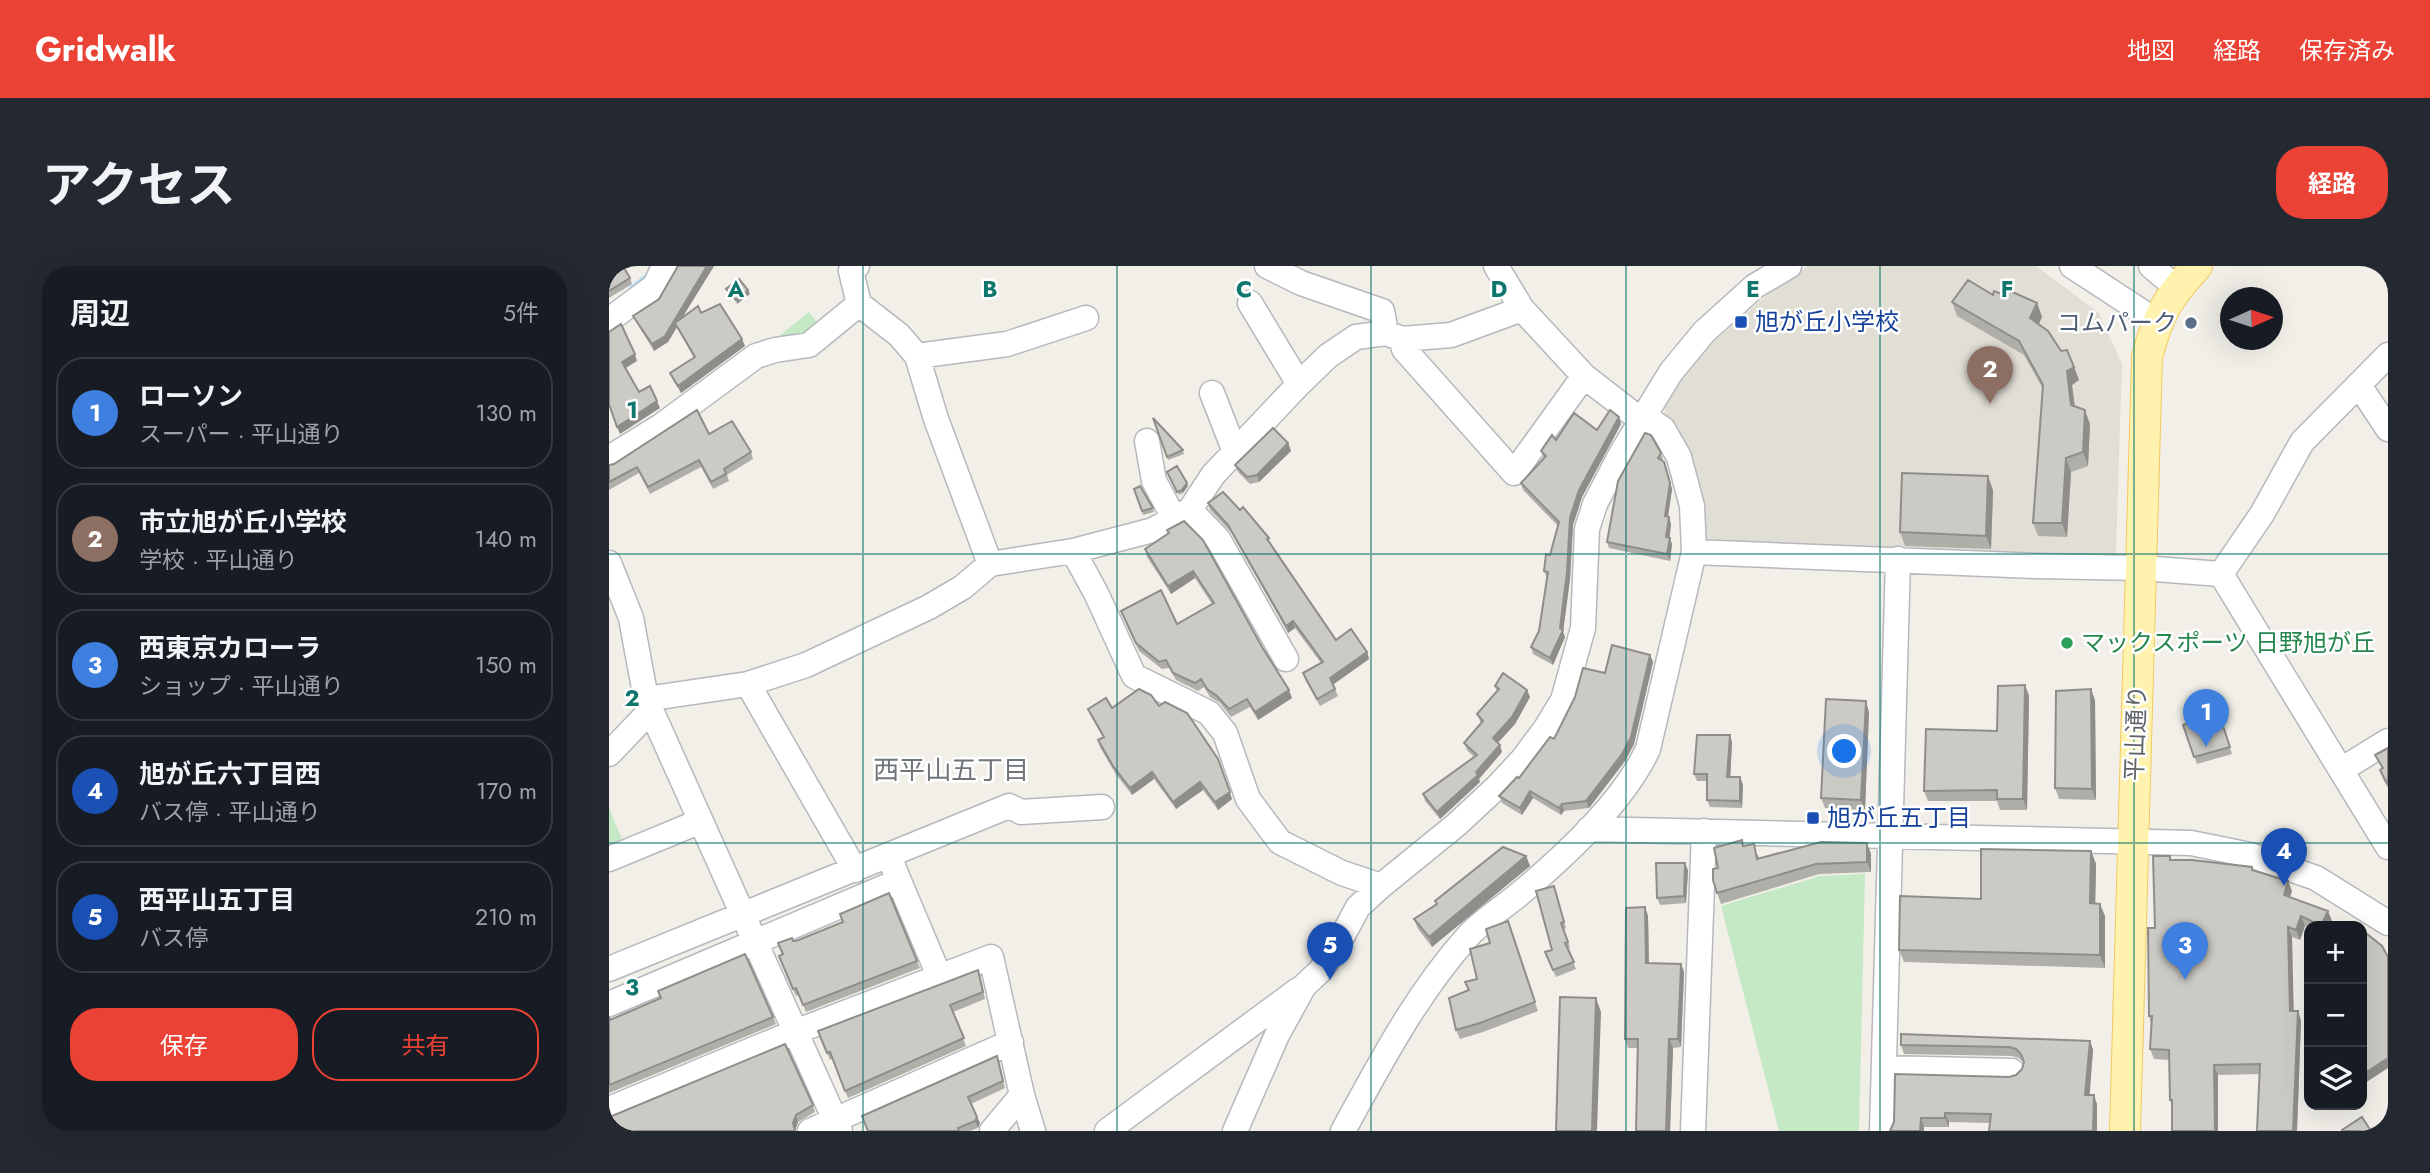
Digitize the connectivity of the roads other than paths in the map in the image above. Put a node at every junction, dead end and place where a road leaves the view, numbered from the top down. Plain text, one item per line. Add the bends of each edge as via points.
1 (664, 266) edge
2 (857, 266) edge
3 (1267, 266) edge
4 (1496, 266) edge
5 (1789, 266) edge
6 (2072, 266) edge
7 (2151, 266) edge
8 (2197, 266) edge
9 (2177, 288) junction
10 (1250, 303) dead end
11 (859, 304) junction
12 (1522, 309) junction
13 (1086, 318) dead end
14 (609, 320) edge
15 (2156, 321) junction
16 (1394, 336) junction
17 (2388, 355) edge
18 (917, 356) junction
19 (1584, 376) junction
20 (1299, 384) junction
21 (2359, 385) junction
22 (1212, 393) dead end
23 (1644, 416) junction
24 (2388, 429) edge
25 (1147, 441) dead end
26 (1235, 452) junction
27 (609, 457) edge
28 (1182, 514) junction
29 (1073, 551) junction
30 (1694, 552) junction
31 (1898, 559) junction
32 (609, 564) edge
33 (990, 564) junction
34 (2141, 568) junction
35 (2221, 574) junction
36 (1286, 659) dead end
37 (748, 684) junction
38 (648, 705) junction
39 (2388, 740) edge
40 (609, 754) edge
41 (2341, 770) junction
42 (1102, 807) dead end
43 (701, 821) junction
44 (1589, 829) junction
45 (1704, 831) junction
46 (1891, 835) junction
47 (2133, 841) junction
48 (2388, 846) edge
49 (889, 856) junction
50 (609, 859) edge
51 (855, 870) junction
52 (899, 881) junction
53 (1381, 886) junction
54 (742, 913) junction
55 (2388, 923) edge
56 (755, 943) junction
57 (609, 969) edge
58 (940, 978) junction
59 (1304, 986) junction
60 (609, 1004) edge
61 (795, 1032) junction
62 (1011, 1042) junction
63 (1884, 1068) junction
64 (2012, 1071) dead end
65 (1022, 1095) junction
66 (609, 1110) edge
67 (837, 1125) edge
68 (810, 1131) edge
69 (992, 1131) edge
70 (1033, 1131) edge
71 (1107, 1131) edge
72 (1235, 1131) edge
73 (1343, 1131) edge
74 (1693, 1131) edge
75 (1882, 1131) edge
76 (2125, 1131) edge

1 - 14 street via 655,286
2 - 11 street via 851,271
3 - 16 street via 1301,284 1383,311
4 - 12 street
5 - 23 street via 1755,286 1704,332 1671,372
6 - 15 street
7 - 9 street
8 - 9 main road, 平山通り
9 - 15 main road, 平山通り
10 - 20 street
11 - 18 street via 899,335
11 - 27 street via 809,345 756,356 661,426
12 - 16 street via 1451,335
12 - 19 street
13 - 18 street via 1007,344
15 - 34 main road, 平山通り via 2147,358
16 - 19 street via 1514,473
16 - 20 street via 1356,337
17 - 21 street
18 - 33 street
19 - 23 street via 1633,414
20 - 26 street
21 - 24 street
21 - 35 street via 2302,442 2262,514
22 - 26 street
23 - 30 street via 1663,429 1679,457 1692,506
23 - 53 street via 1595,504 1587,529 1583,628 1563,699 1523,759 1497,787
25 - 28 street via 1154,481
26 - 28 street
28 - 29 street via 1153,530
28 - 36 street via 1218,539
29 - 33 street
29 - 53 street via 1133,676 1209,713 1224,733 1248,799 1280,842 1342,873
30 - 31 street
30 - 44 street via 1649,749 1621,795
31 - 34 street
31 - 46 street
32 - 38 street via 631,618
33 - 37 street via 963,587 917,613 806,665
34 - 35 street
34 - 47 main road, 平山通り
35 - 41 street
37 - 38 street
37 - 51 street
38 - 40 street
38 - 43 street
39 - 41 street
41 - 48 street
42 - 49 street via 1021,812 1009,806
43 - 50 street
43 - 54 street
44 - 45 street
44 - 73 street via 1472,933 1435,976 1400,1026
45 - 46 street
45 - 74 street
46 - 47 street
46 - 63 street
47 - 55 street via 2191,843 2250,855 2316,878
47 - 76 main road, 平山通り
49 - 51 street
49 - 52 street
51 - 54 street
52 - 56 street
52 - 58 street
53 - 59 street via 1358,907 1336,948
54 - 56 street
54 - 57 street
56 - 60 street
56 - 61 street
58 - 61 street
58 - 62 street via 991,957
59 - 71 street
59 - 72 street
61 - 66 street
61 - 67 street
62 - 65 street
62 - 67 street
63 - 64 street
63 - 75 street
65 - 69 street
65 - 70 street
67 - 68 street

